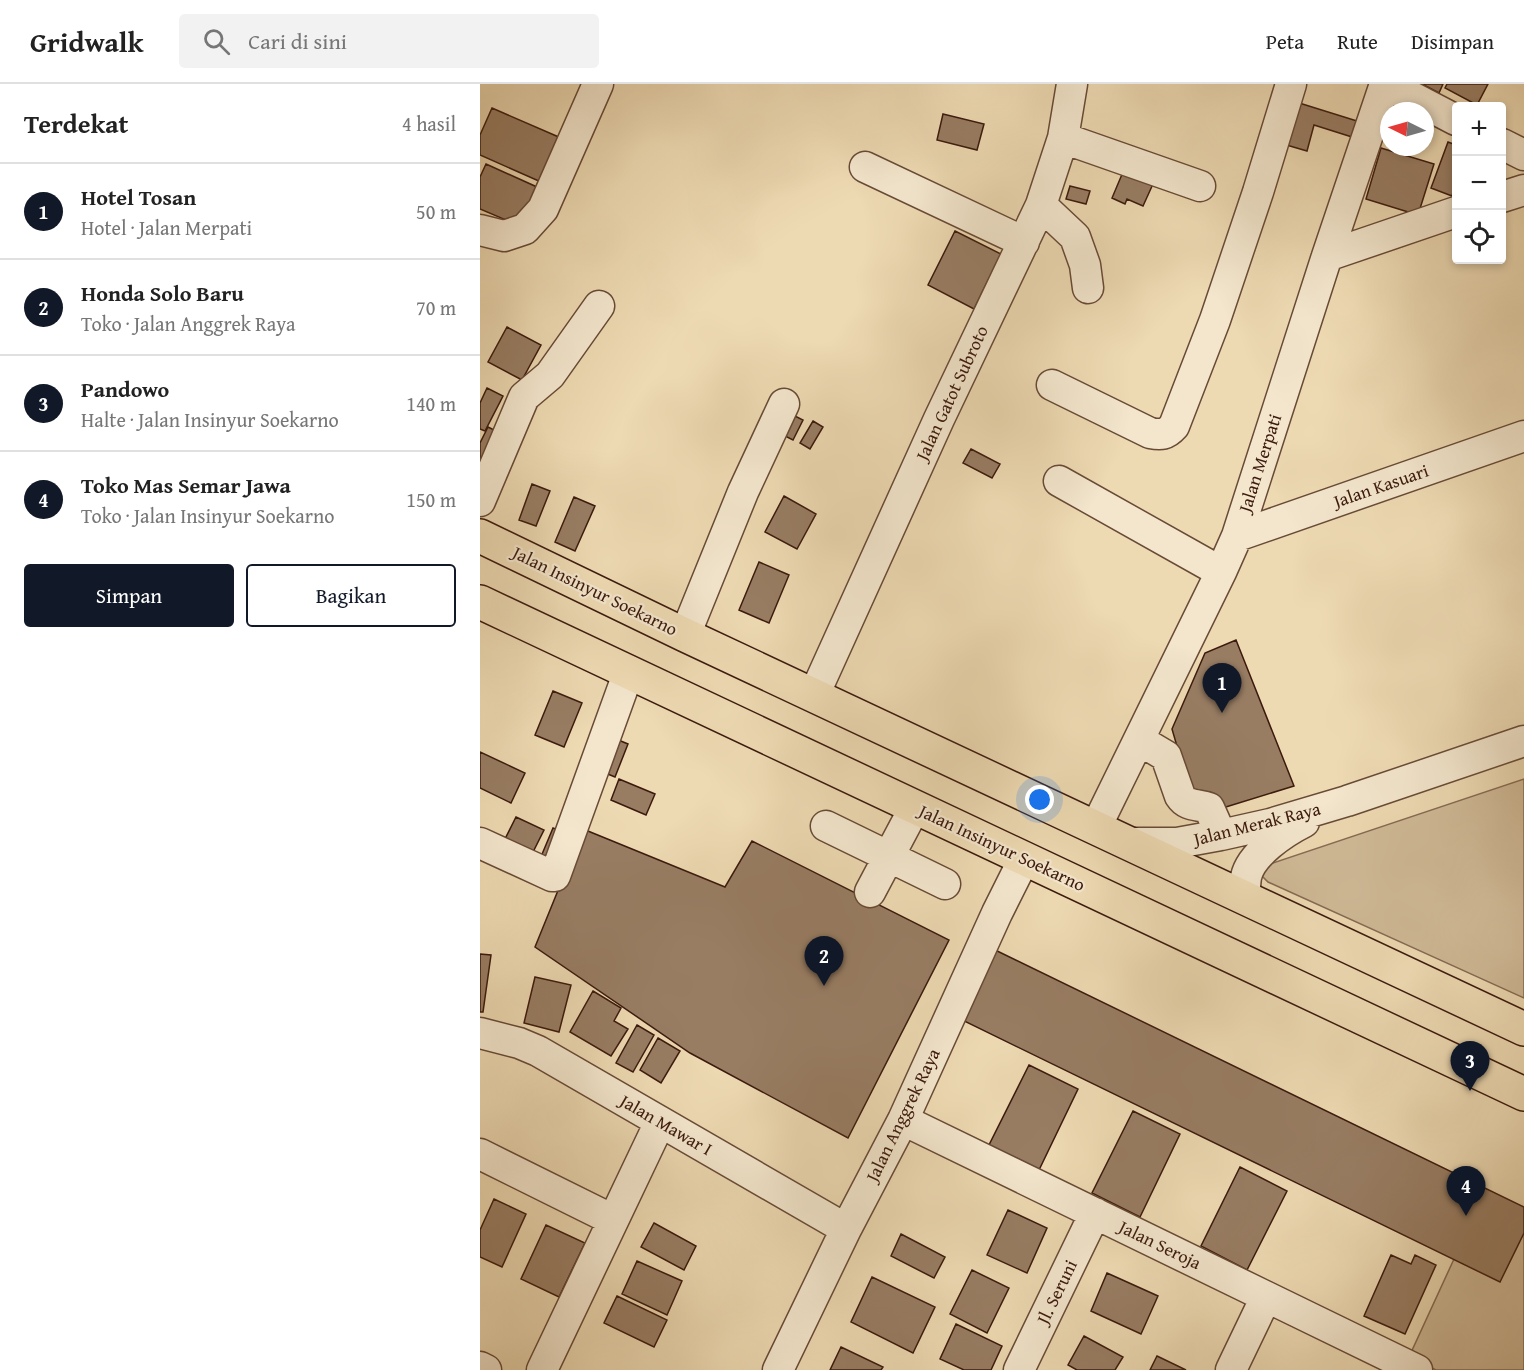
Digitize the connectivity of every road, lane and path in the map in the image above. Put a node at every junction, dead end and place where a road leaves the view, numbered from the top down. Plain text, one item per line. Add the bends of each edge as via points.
1 (597, 84) edge
2 (1072, 84) edge
3 (1291, 84) edge
4 (1386, 84) edge
5 (1452, 118) edge
6 (1063, 138) junction
7 (1506, 146) edge
8 (1524, 155) edge
9 (865, 167) dead end
10 (1200, 186) dead end
11 (1524, 190) edge
12 (1506, 196) edge
13 (1041, 205) junction
14 (1452, 214) edge
15 (480, 230) edge
16 (1024, 242) junction
17 (1327, 256) junction
18 (1088, 288) dead end
19 (599, 306) dead end
20 (1052, 385) dead end
21 (784, 404) dead end
22 (1524, 436) edge
23 (1059, 481) dead end
24 (480, 501) edge
25 (480, 536) edge
26 (1237, 536) junction
27 (1221, 572) junction
28 (480, 602) edge
29 (685, 635) junction
30 (629, 671) junction
31 (814, 695) junction
32 (1138, 740) junction
33 (1524, 741) edge
34 (1347, 801) junction
35 (915, 807) junction
36 (826, 826) dead end
37 (1096, 827) junction
38 (1221, 836) junction
39 (480, 843) edge
40 (1130, 843) junction
41 (888, 857) junction
42 (1024, 859) junction
43 (945, 884) dead end
44 (870, 892) dead end
45 (1244, 897) junction
46 (1524, 1029) edge
47 (480, 1033) edge
48 (1524, 1095) edge
49 (903, 1120) junction
50 (660, 1122) junction
51 (480, 1154) edge
52 (1095, 1213) junction
53 (613, 1220) junction
54 (846, 1229) junction
55 (1266, 1297) junction
56 (480, 1367) edge
57 (486, 1370) edge
58 (542, 1370) edge
59 (778, 1370) edge
60 (1019, 1370) edge
61 (1230, 1370) edge
62 (1417, 1370) edge

1 - 15 street via 543,209 525,229 504,236
2 - 6 street, Jalan Gatot Subroto
3 - 20 street via 1215,320 1174,426 1168,433 1150,433
4 - 5 street
4 - 17 street, Jalan Merpati
6 - 10 street
6 - 13 street, Jalan Gatot Subroto
7 - 8 street
9 - 16 street
11 - 12 street
13 - 16 street, Jalan Gatot Subroto
13 - 18 street via 1075,237
14 - 17 street
16 - 31 street, Jalan Gatot Subroto
17 - 26 street, Jalan Merpati
19 - 24 street via 550,375 524,397
21 - 29 street via 743,492
22 - 26 street, Jalan Kasuari
23 - 27 street
25 - 29 main road, Jalan Insinyur Soekarno
26 - 27 street, Jalan Merpati
27 - 32 street, Jalan Merpati
28 - 30 main road, Jalan Insinyur Soekarno
29 - 31 main road, Jalan Insinyur Soekarno
30 - 35 main road, Jalan Insinyur Soekarno
30 - 39 street via 555,876
31 - 37 main road, Jalan Insinyur Soekarno
32 - 37 street, Jalan Merpati
32 - 38 street via 1166,756 1183,801 1209,808
33 - 34 street, Jalan Merak Raya
34 - 38 street, Jalan Merak Raya
34 - 45 street, Jalan Merak Raya via 1292,828 1272,843 1254,860 1246,876
35 - 41 street
35 - 42 main road, Jalan Insinyur Soekarno
36 - 41 street
37 - 40 main road, Jalan Insinyur Soekarno
38 - 40 street, Jalan Merak Raya via 1177,843
40 - 45 main road, Jalan Insinyur Soekarno
41 - 43 street
41 - 44 street
42 - 48 main road, Jalan Insinyur Soekarno
42 - 49 street, Jalan Anggrek Raya
45 - 46 main road, Jalan Insinyur Soekarno
47 - 50 street, Jalan Mawar I via 538,1051
49 - 52 street, Jalan Seroja
49 - 54 street, Jalan Anggrek Raya
50 - 53 street
50 - 54 street, Jalan Mawar I
51 - 53 street
52 - 55 street, Jalan Seroja
52 - 60 street, Jl. Seruni
53 - 58 street
54 - 59 street, Jalan Anggrek Raya
55 - 61 street
55 - 62 street, Jalan Seroja
56 - 57 street

